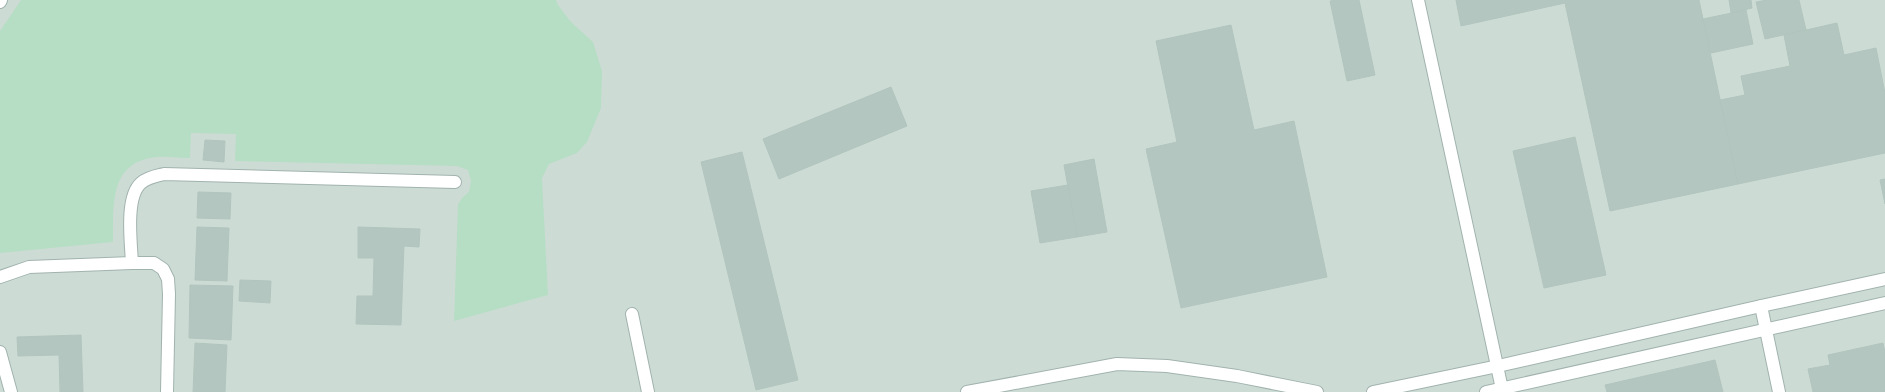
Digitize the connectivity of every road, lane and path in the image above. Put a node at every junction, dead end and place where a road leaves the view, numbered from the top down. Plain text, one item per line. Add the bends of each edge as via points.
1 (1418, 0) edge
2 (455, 182) dead end
3 (132, 262) junction
4 (0, 277) edge
5 (1885, 279) edge
6 (1885, 303) edge
7 (1761, 306) junction
8 (632, 314) dead end
9 (1766, 329) junction
10 (0, 352) edge
11 (1498, 366) junction
12 (1502, 389) junction
13 (11, 392) edge
14 (167, 392) edge
15 (648, 392) edge
16 (967, 392) edge
17 (1317, 392) edge
18 (1373, 392) edge
19 (1486, 392) edge
20 (1779, 392) edge

1 - 11 street
2 - 3 street via 164,174 152,176 140,184 132,196
3 - 4 street via 29,267
3 - 14 street via 154,263 163,269 168,279
5 - 7 street
6 - 9 street
7 - 9 street
7 - 11 street
8 - 15 street
9 - 12 street
9 - 20 street
10 - 13 street
11 - 12 street
11 - 18 street
12 - 19 street
16 - 17 street via 1117,364 1167,366 1237,376

